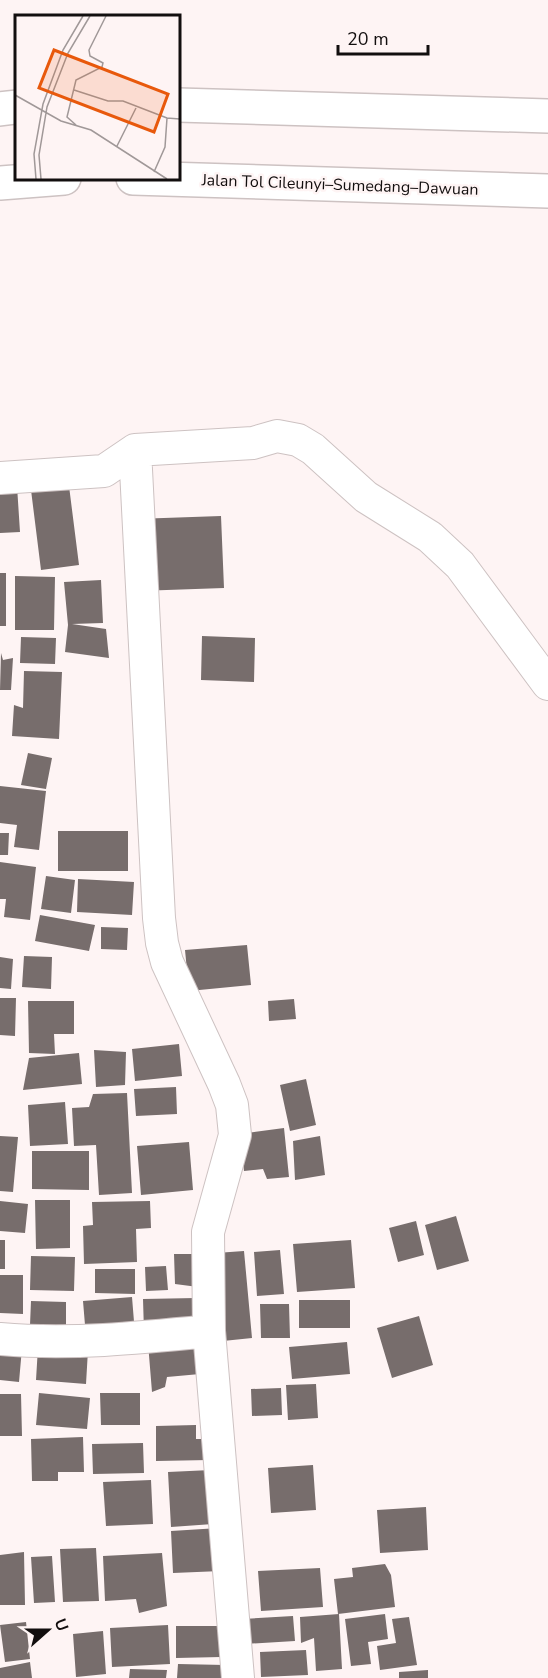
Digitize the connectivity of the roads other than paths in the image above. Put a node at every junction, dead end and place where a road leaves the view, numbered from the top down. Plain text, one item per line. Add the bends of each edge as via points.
1 (180, 105) edge
2 (15, 107) edge
3 (0, 109) edge
4 (548, 116) edge
5 (180, 179) edge
6 (38, 180) edge
7 (0, 183) edge
8 (548, 191) edge
9 (135, 450) junction
10 (0, 478) edge
11 (548, 684) edge
12 (209, 1332) junction
13 (0, 1339) edge
14 (238, 1678) edge

1 - 4 highway
2 - 3 highway
5 - 8 highway, Jalan Tol Cileunyi–Sumedang–Dawuan
6 - 7 highway
9 - 10 street via 104,471
9 - 11 street via 253,443 277,435 298,440 366,496 430,537 453,558
9 - 12 street via 162,943 177,987 232,1105 235,1135 208,1232
12 - 13 street via 105,1341
12 - 14 street

